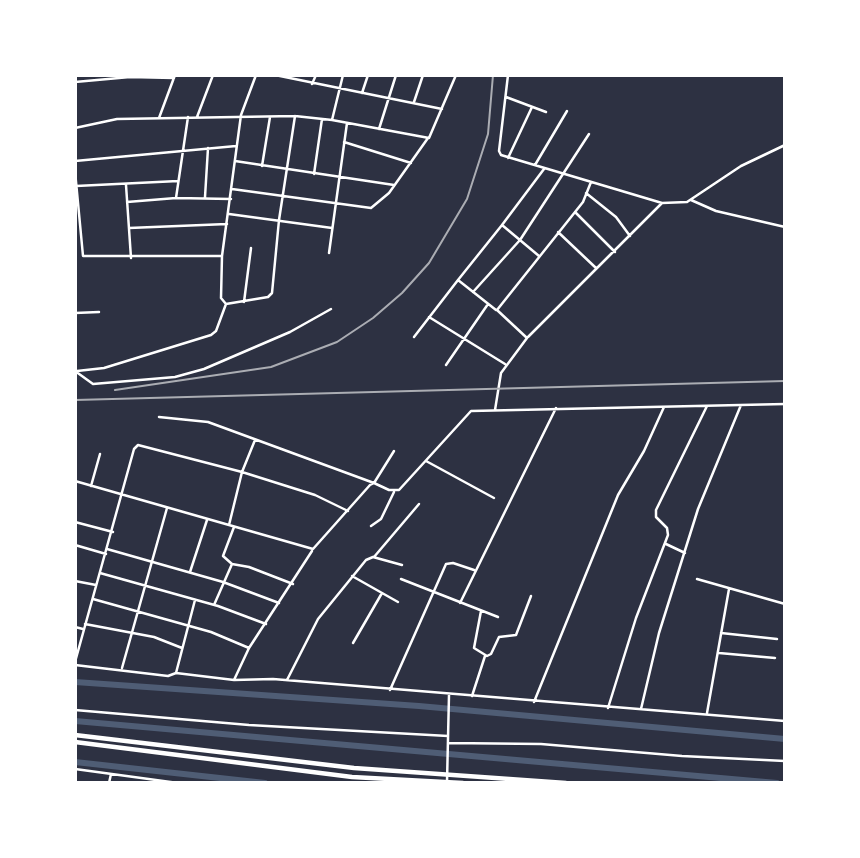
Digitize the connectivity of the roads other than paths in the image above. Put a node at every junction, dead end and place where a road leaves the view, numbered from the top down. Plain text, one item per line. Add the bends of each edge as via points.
1 (91, 75) edge
2 (213, 75) edge
3 (256, 75) edge
4 (275, 75) edge
5 (316, 75) edge
6 (343, 75) edge
7 (368, 75) edge
8 (396, 75) edge
9 (423, 75) edge
10 (456, 75) edge
11 (508, 75) edge
12 (130, 76) edge
13 (174, 77) edge
14 (287, 77) edge
15 (89, 80) junction
16 (75, 82) edge
17 (312, 85) junction
18 (339, 88) junction
19 (362, 93) junction
20 (388, 97) junction
21 (506, 97) junction
22 (414, 102) junction
23 (532, 107) junction
24 (442, 109) junction
25 (567, 111) dead end
26 (546, 112) dead end
27 (240, 115) junction
28 (270, 116) junction
29 (295, 116) junction
30 (187, 117) junction
31 (197, 117) junction
32 (159, 118) junction
33 (322, 119) junction
34 (332, 120) junction
35 (347, 123) junction
36 (75, 128) edge
37 (379, 129) junction
38 (589, 134) dead end
39 (429, 138) junction
40 (344, 142) junction
41 (785, 145) edge
42 (237, 146) junction
43 (208, 148) junction
44 (181, 151) junction
45 (508, 158) junction
46 (75, 161) edge
47 (235, 161) junction
48 (411, 163) junction
49 (262, 166) junction
50 (534, 166) junction
51 (544, 169) junction
52 (286, 170) junction
53 (75, 171) edge
54 (314, 174) junction
55 (563, 174) junction
56 (339, 178) junction
57 (178, 181) junction
58 (591, 182) junction
59 (394, 185) junction
60 (76, 186) edge
61 (126, 186) junction
62 (232, 189) junction
63 (586, 193) junction
64 (282, 196) junction
65 (176, 198) junction
66 (205, 199) junction
67 (231, 199) junction
68 (691, 200) junction
69 (127, 202) junction
70 (662, 203) junction
71 (334, 204) junction
72 (575, 212) junction
73 (229, 214) junction
74 (278, 220) junction
75 (228, 224) junction
76 (502, 225) junction
77 (785, 227) edge
78 (332, 228) junction
79 (129, 229) junction
80 (558, 232) junction
81 (77, 233) edge
82 (631, 236) junction
83 (520, 240) junction
84 (251, 247) dead end
85 (615, 252) junction
86 (329, 253) dead end
87 (222, 256) junction
88 (538, 256) junction
89 (131, 258) junction
90 (596, 268) junction
91 (457, 280) junction
92 (473, 292) junction
93 (244, 302) junction
94 (226, 304) junction
95 (488, 304) junction
96 (331, 309) dead end
97 (496, 310) junction
98 (99, 312) dead end
99 (75, 313) edge
100 (429, 317) junction
101 (414, 337) dead end
102 (461, 338) junction
103 (527, 338) junction
104 (505, 364) junction
105 (446, 365) dead end
106 (76, 371) edge
107 (785, 404) edge
108 (708, 405) junction
109 (741, 405) junction
110 (664, 406) junction
111 (556, 408) junction
112 (495, 411) junction
113 (159, 417) dead end
114 (255, 440) junction
115 (394, 451) dead end
116 (100, 454) dead end
117 (426, 461) junction
118 (242, 472) junction
119 (75, 481) edge
120 (374, 483) junction
121 (91, 486) junction
122 (394, 492) junction
123 (122, 496) junction
124 (494, 498) dead end
125 (419, 504) dead end
126 (167, 508) junction
127 (348, 511) junction
128 (207, 520) junction
129 (75, 522) edge
130 (229, 525) junction
131 (371, 526) dead end
132 (234, 527) junction
133 (113, 532) junction
134 (664, 544) junction
135 (75, 545) edge
136 (107, 549) junction
137 (313, 549) junction
138 (685, 553) junction
139 (106, 554) junction
140 (373, 557) junction
141 (150, 561) junction
142 (232, 564) junction
143 (402, 565) dead end
144 (474, 570) junction
145 (190, 572) junction
146 (100, 573) junction
147 (352, 576) junction
148 (401, 579) dead end
149 (697, 579) dead end
150 (75, 581) edge
151 (223, 582) junction
152 (293, 584) junction
153 (97, 585) junction
154 (144, 587) junction
155 (729, 589) junction
156 (434, 592) junction
157 (382, 593) junction
158 (531, 596) dead end
159 (92, 599) junction
160 (195, 600) junction
161 (398, 602) dead end
162 (279, 603) junction
163 (460, 603) junction
164 (785, 604) edge
165 (214, 605) junction
166 (136, 611) junction
167 (481, 611) junction
168 (498, 617) dead end
169 (85, 624) junction
170 (266, 624) junction
171 (188, 625) junction
172 (75, 627) edge
173 (83, 629) junction
174 (130, 632) junction
175 (721, 633) junction
176 (777, 639) dead end
177 (353, 643) dead end
178 (182, 648) junction
179 (250, 648) junction
180 (718, 653) junction
181 (485, 656) junction
182 (775, 657) dead end
183 (75, 664) edge
184 (122, 668) junction
185 (176, 673) junction
186 (234, 680) junction
187 (287, 680) junction
188 (390, 690) junction
189 (449, 695) junction
190 (472, 697) junction
191 (534, 702) junction
192 (608, 708) junction
193 (641, 709) junction
194 (75, 710) edge
195 (707, 713) junction
196 (785, 721) edge
197 (75, 735) edge
198 (448, 736) junction
199 (75, 742) edge
200 (448, 743) junction
201 (785, 761) edge
202 (75, 769) edge
203 (448, 772) junction
204 (111, 774) junction
205 (447, 782) edge
206 (109, 783) edge
207 (178, 783) edge
208 (463, 783) edge
209 (566, 783) edge

1 - 15 street
2 - 31 street
3 - 27 street
4 - 14 street
5 - 17 street
6 - 18 street
7 - 19 street
8 - 20 street
9 - 22 street
10 - 24 street
11 - 21 street
12 - 13 street
12 - 15 street
13 - 32 street
14 - 17 street
15 - 16 street
17 - 18 street
18 - 19 street
18 - 34 street
19 - 20 street
20 - 22 street
20 - 37 street
21 - 23 street
21 - 45 street via 499,151
22 - 24 street
23 - 26 street
23 - 45 street
24 - 39 street
25 - 50 street
27 - 28 street
27 - 31 street
27 - 42 street
28 - 29 street
28 - 49 street
29 - 33 street
29 - 52 street
30 - 31 street
30 - 32 street
30 - 44 street
32 - 36 street via 117,119
33 - 34 street
33 - 54 street
34 - 35 street
35 - 37 street
35 - 40 street
37 - 39 street
38 - 55 street
39 - 48 street
40 - 48 street
40 - 56 street
41 - 68 street via 741,166
42 - 43 street
42 - 47 street
43 - 44 street
43 - 66 street
44 - 46 street
44 - 57 street
45 - 50 street
47 - 49 street
47 - 62 street
48 - 59 street
49 - 52 street
50 - 51 street
51 - 55 street
51 - 76 street
52 - 54 street
52 - 64 street
53 - 60 street
54 - 56 street
55 - 58 street
55 - 83 street
56 - 59 street
56 - 71 street
57 - 61 street
57 - 65 street
58 - 63 street
58 - 70 street
59 - 71 street via 371,208
60 - 61 street
60 - 81 street
61 - 69 street
62 - 64 street
62 - 67 street
63 - 72 street
63 - 82 street
64 - 71 street
64 - 74 street
65 - 66 street
65 - 69 street
66 - 67 street
67 - 73 street
68 - 70 street
68 - 77 street via 716,211
69 - 79 street
70 - 82 street
71 - 78 street
72 - 80 street
72 - 85 street
73 - 74 street
73 - 75 street
74 - 78 street
74 - 93 street via 272,293
75 - 79 street
75 - 87 street
76 - 83 street
76 - 91 street
78 - 86 street
79 - 89 street
80 - 88 street
80 - 90 street
81 - 89 street via 83,256
82 - 85 street
83 - 88 street
83 - 92 street
84 - 93 street
85 - 90 street
87 - 89 street
87 - 94 street via 221,298
88 - 97 street
90 - 103 street
91 - 92 street
91 - 100 street
92 - 95 street
93 - 94 street
94 - 106 street via 211,335 104,368
95 - 97 street
95 - 102 street
96 - 106 street via 290,332 175,377 93,384
97 - 103 street
98 - 99 street
100 - 101 street
100 - 102 street
102 - 104 street
102 - 105 street
103 - 104 street
104 - 112 street
107 - 109 street
108 - 109 street
108 - 110 street
108 - 134 street via 656,510 668,531
109 - 138 street via 700,503
110 - 111 street
110 - 191 street via 612,508
111 - 112 street
111 - 144 street
112 - 117 street via 471,411
113 - 114 street via 208,422
114 - 118 street
114 - 120 street
115 - 120 street
116 - 121 street
117 - 122 street
117 - 124 street
118 - 123 street via 138,445
118 - 127 street via 315,495
118 - 130 street
119 - 121 street
120 - 122 street
120 - 127 street
121 - 123 street
122 - 131 street via 381,520
123 - 126 street
123 - 133 street
125 - 140 street
126 - 128 street
126 - 141 street
127 - 137 street
128 - 130 street
128 - 145 street
129 - 133 street
130 - 132 street
132 - 137 street
132 - 142 street via 223,556
133 - 136 street
134 - 138 street
134 - 192 street
135 - 139 street
136 - 139 street
136 - 141 street
137 - 152 street
138 - 193 street
139 - 146 street
140 - 143 street
140 - 147 street
141 - 145 street
141 - 154 street
142 - 151 street
142 - 152 street
144 - 156 street via 448,563
144 - 163 street
145 - 151 street
146 - 153 street
146 - 154 street
147 - 157 street
147 - 187 street via 318,619
148 - 156 street
149 - 155 street
150 - 153 street
151 - 162 street
151 - 165 street
152 - 162 street
153 - 159 street
154 - 160 street
154 - 166 street
155 - 164 street
155 - 175 street
156 - 163 street
156 - 188 street
157 - 161 street
157 - 177 street
158 - 181 street via 516,635 500,636 491,654
159 - 166 street
159 - 169 street
160 - 165 street
160 - 171 street
162 - 170 street
163 - 167 street
165 - 170 street
166 - 171 street
166 - 174 street
167 - 168 street
167 - 181 street via 474,648
169 - 173 street
169 - 174 street
170 - 179 street
171 - 178 street
171 - 179 street
172 - 173 street
173 - 183 street
174 - 178 street
174 - 184 street
175 - 176 street
175 - 180 street
178 - 185 street
179 - 186 street
180 - 182 street
180 - 195 street
181 - 190 street
183 - 184 street
184 - 185 street via 168,676
185 - 186 street
186 - 187 street
187 - 188 street
188 - 189 street
189 - 190 street
189 - 198 street
190 - 191 street
191 - 192 street
192 - 193 street
193 - 195 street
194 - 198 street
195 - 196 street
197 - 203 main road via 354,768
198 - 200 street
199 - 205 main road via 352,777
200 - 201 street via 541,744
200 - 203 street
202 - 204 street
203 - 205 street
203 - 209 main road
204 - 206 street
204 - 207 street
205 - 208 main road

